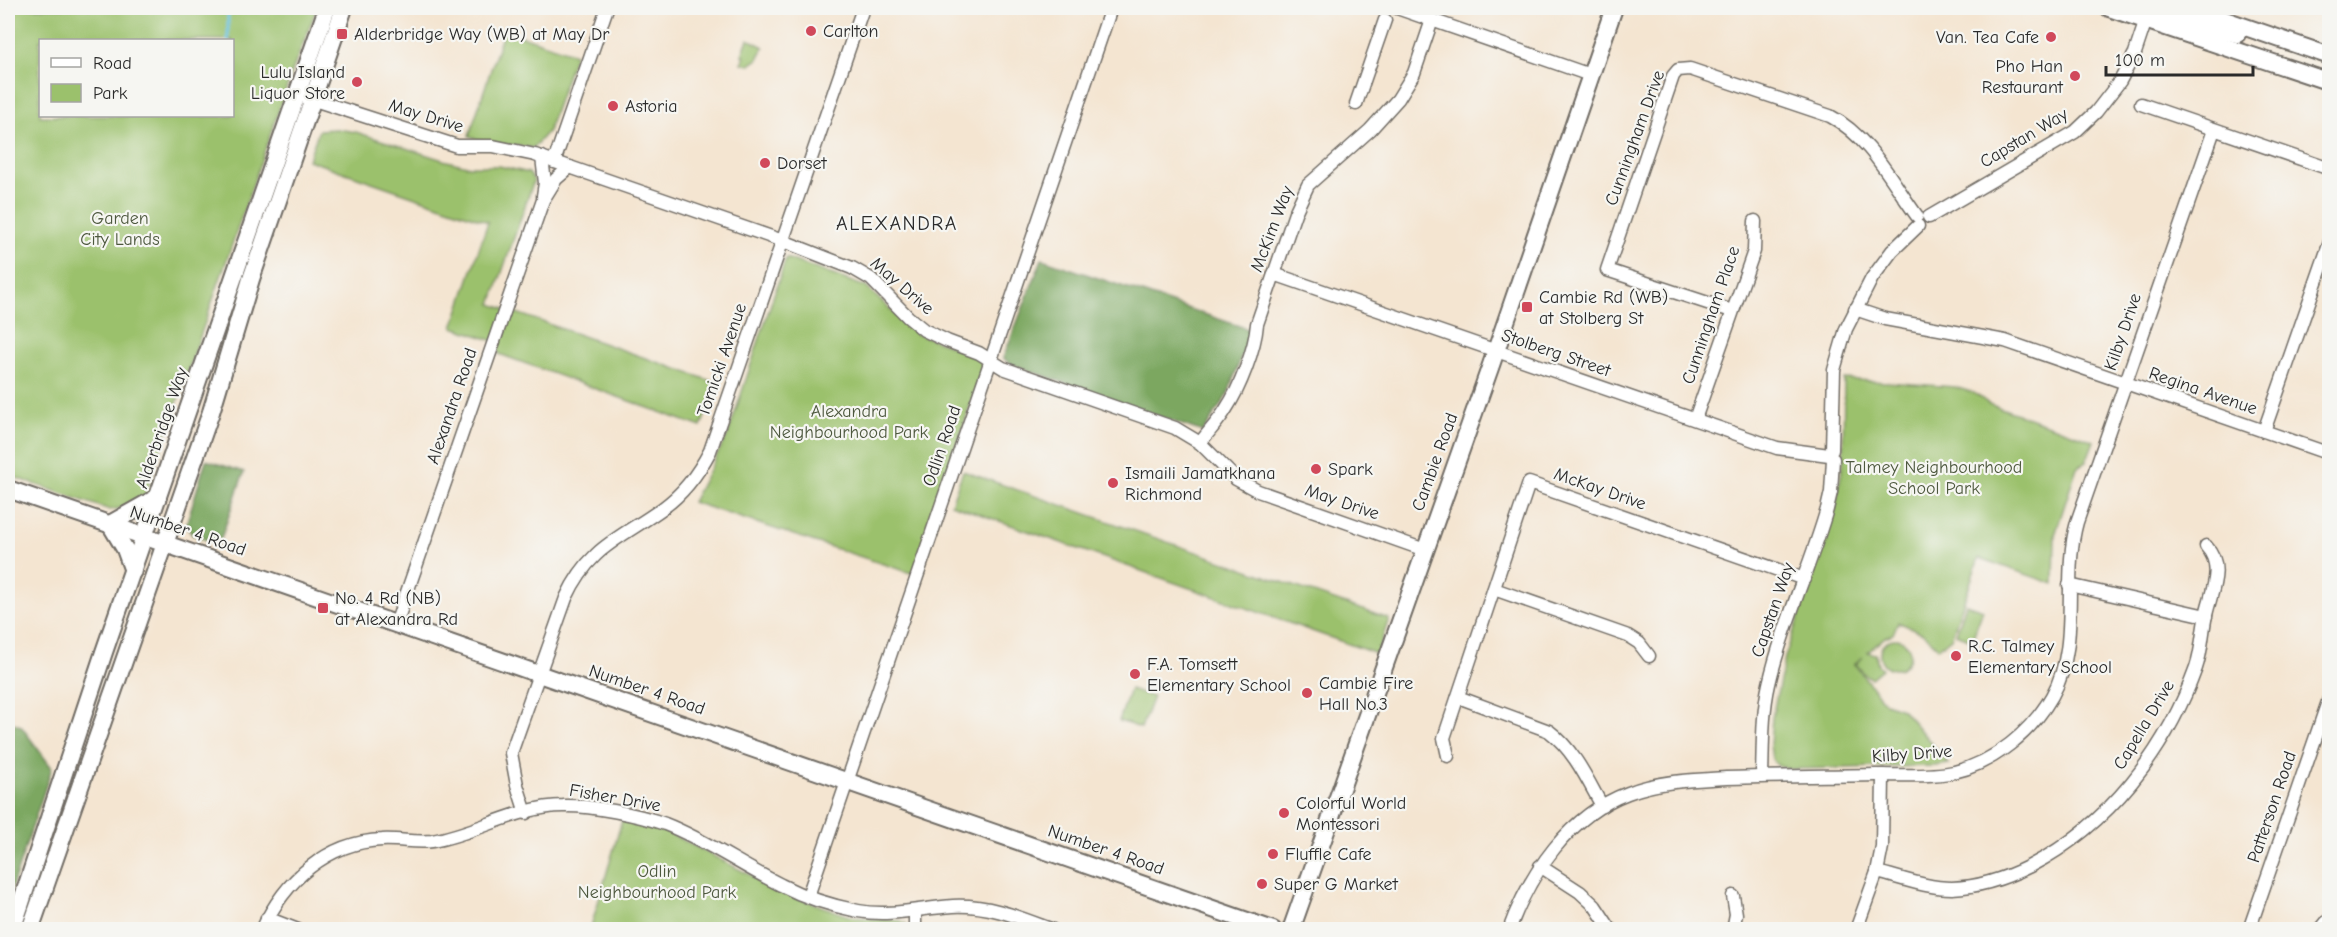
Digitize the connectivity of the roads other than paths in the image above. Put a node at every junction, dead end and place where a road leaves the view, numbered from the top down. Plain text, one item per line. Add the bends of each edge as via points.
1 (327, 8) edge
2 (344, 8) edge
3 (607, 8) edge
4 (863, 8) edge
5 (1111, 8) edge
6 (1397, 8) edge
7 (1614, 8) edge
8 (2109, 8) edge
9 (2190, 8) edge
10 (2148, 14) edge
11 (1385, 20) dead end
12 (1432, 20) junction
13 (2256, 31) junction
14 (2330, 56) edge
15 (1590, 75) junction
16 (2330, 82) edge
17 (305, 97) junction
18 (1356, 104) dead end
19 (2141, 104) dead end
20 (2214, 130) junction
21 (548, 160) junction
22 (570, 167) junction
23 (2330, 169) edge
24 (543, 200) junction
25 (1922, 220) junction
26 (1755, 222) dead end
27 (783, 241) junction
28 (2330, 242) edge
29 (1274, 274) junction
30 (1855, 309) junction
31 (1732, 311) junction
32 (1496, 351) junction
33 (990, 360) junction
34 (2125, 382) junction
35 (1695, 419) junction
36 (2264, 431) junction
37 (1200, 443) junction
38 (2330, 454) edge
39 (1831, 455) junction
40 (8, 489) edge
41 (158, 497) junction
42 (110, 524) junction
43 (144, 536) junction
44 (166, 544) junction
45 (2206, 546) dead end
46 (1425, 550) junction
47 (132, 571) junction
48 (1804, 579) junction
49 (2070, 585) junction
50 (1494, 589) junction
51 (2206, 616) junction
52 (396, 624) junction
53 (1649, 656) dead end
54 (539, 673) junction
55 (2330, 696) edge
56 (1458, 697) junction
57 (1448, 756) dead end
58 (1883, 775) junction
59 (1762, 776) junction
60 (847, 780) junction
61 (1602, 806) junction
62 (526, 813) junction
63 (1540, 866) junction
64 (1877, 872) junction
65 (808, 896) junction
66 (1733, 896) dead end
67 (915, 911) junction
68 (265, 924) edge
69 (2330, 926) edge
70 (17, 928) edge
71 (298, 930) edge
72 (915, 930) edge
73 (1053, 930) edge
74 (1273, 930) edge
75 (1291, 930) edge
76 (1509, 930) edge
77 (1611, 930) edge
78 (1733, 930) edge
79 (1856, 930) edge
80 (2249, 930) edge
81 (2326, 930) edge

1 - 17 main road, Alderbridge Way
2 - 17 main road, Alderbridge Way
3 - 21 street, Alexandra Road
4 - 27 street, Tomicki Avenue
5 - 33 street, Odlin Road
6 - 12 street
7 - 15 main road, Cambie Road
8 - 10 main road
9 - 13 main road
10 - 13 main road via 2235,34
10 - 16 main road
10 - 25 street, Capstan Way via 2135,53 2120,81 2075,132
11 - 18 street
12 - 15 street
12 - 29 street, McKim Way via 1414,73 1398,99 1370,130 1308,184
13 - 14 main road
15 - 32 main road, Cambie Road
17 - 21 street, May Drive via 457,146 493,146
17 - 41 main road, Alderbridge Way
17 - 44 main road, Alderbridge Way via 211,412
19 - 20 street
20 - 23 street
20 - 34 street, Kilby Drive
21 - 22 street, May Drive
21 - 24 street, Alexandra Road
22 - 24 street, Alexandra Road via 556,179
22 - 27 street, May Drive
24 - 52 street, Alexandra Road
25 - 30 street, Capstan Way via 1887,256
25 - 31 street, Cunningham Drive via 1859,137 1842,123 1690,69 1678,70 1607,270
26 - 31 street, Cunningham Place via 1754,251
27 - 33 street, May Drive via 852,268 871,279 924,330
27 - 54 street, Tomicki Avenue via 710,451 697,475 664,508 615,537 584,565 566,597
28 - 36 street
29 - 32 street, Stolberg Street
29 - 37 street, McKim Way via 1237,389
30 - 34 street, Regina Avenue via 1885,319 2005,341
30 - 39 street, Capstan Way via 1834,370
31 - 35 street, Cunningham Place
32 - 35 street, Stolberg Street
32 - 46 main road, Cambie Road
33 - 37 street, May Drive via 1175,428
33 - 60 street, Odlin Road
34 - 36 street, Regina Avenue
34 - 49 street, Kilby Drive via 2072,539
35 - 39 street, Stolberg Street via 1777,448
36 - 38 street, Regina Avenue
37 - 46 street, May Drive via 1236,478 1258,491
39 - 48 street, Capstan Way via 1831,492
40 - 42 main road, Number 4 Road
41 - 42 main road
41 - 43 main road, Alderbridge Way
42 - 43 main road, Number 4 Road
42 - 47 main road
43 - 44 main road, Number 4 Road
43 - 47 main road, Alderbridge Way
44 - 52 main road, Number 4 Road
44 - 70 main road, Alderbridge Way
45 - 51 street, Capella Drive via 2214,554 2216,580
46 - 75 main road, Cambie Road
47 - 70 main road, Alderbridge Way
48 - 50 street, McKay Drive via 1529,483
48 - 59 street, Capstan Way via 1768,687
49 - 51 street
49 - 58 street, Kilby Drive via 2070,637 2058,683 2044,708 2019,737 1984,760 1953,772
50 - 53 street via 1628,636
50 - 56 street, McKay Drive
51 - 64 street, Capella Drive via 2197,666 2169,726 2127,789 2077,836 2051,855 2013,874 1977,885 1934,886
52 - 54 main road, Number 4 Road
54 - 60 main road, Number 4 Road
54 - 62 street, Tomicki Avenue via 511,753
55 - 80 street, Patterson Road
56 - 57 street, McKay Drive via 1444,738
56 - 61 street via 1536,725 1560,739
58 - 59 street, Kilby Drive
58 - 64 street via 1882,847
59 - 61 street, Kilby Drive via 1653,785
60 - 65 street, Odlin Road
60 - 74 main road, Number 4 Road
61 - 63 street, Kilby Drive via 1567,835
62 - 65 street, Fisher Drive via 572,806 653,820
62 - 68 street, Fisher Drive via 440,839 382,840 332,853 293,880
63 - 76 street, Kilby Drive
63 - 77 street via 1595,906
64 - 79 street
65 - 67 street, Fisher Drive via 858,911
66 - 78 street
67 - 72 street
67 - 73 street, Fisher Drive via 978,906
68 - 71 street
69 - 81 highway

